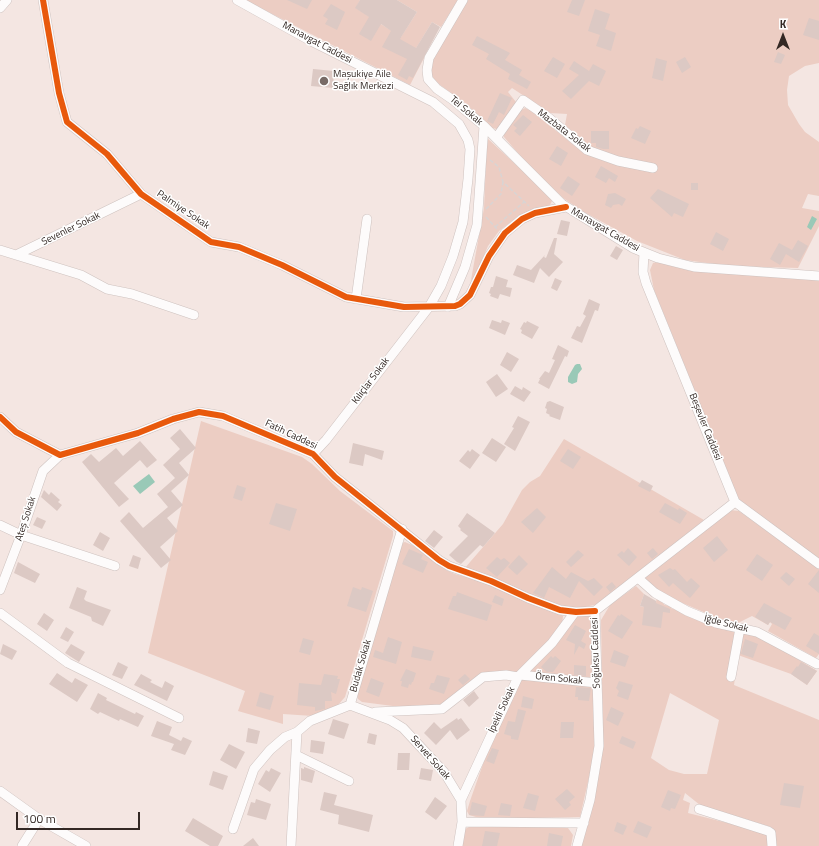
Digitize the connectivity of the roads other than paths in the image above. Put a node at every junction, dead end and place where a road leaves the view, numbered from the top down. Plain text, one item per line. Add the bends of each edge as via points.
1 (7, 0) edge
2 (43, 0) edge
3 (237, 0) edge
4 (463, 0) edge
5 (0, 8) edge
6 (484, 126) junction
7 (496, 138) junction
8 (653, 168) dead end
9 (141, 194) junction
10 (566, 207) junction
11 (367, 219) dead end
12 (0, 250) edge
13 (644, 253) junction
14 (16, 255) junction
15 (819, 276) edge
16 (356, 299) junction
17 (429, 306) junction
18 (448, 307) junction
19 (194, 315) dead end
20 (0, 416) edge
21 (313, 454) junction
22 (60, 455) junction
23 (735, 502) junction
24 (0, 525) edge
25 (402, 530) junction
26 (21, 535) junction
27 (819, 564) edge
28 (115, 566) dead end
29 (638, 578) junction
30 (0, 590) edge
31 (595, 611) junction
32 (575, 612) junction
33 (0, 613) edge
34 (740, 628) junction
35 (817, 664) dead end
36 (519, 676) junction
37 (731, 677) dead end
38 (597, 683) junction
39 (350, 705) junction
40 (371, 712) junction
41 (179, 718) dead end
42 (297, 732) junction
43 (296, 755) junction
44 (349, 781) dead end
45 (0, 790) edge
46 (461, 800) junction
47 (699, 810) dead end
48 (39, 819) junction
49 (462, 822) junction
50 (584, 823) junction
51 (233, 829) dead end
52 (22, 846) edge
53 (86, 846) edge
54 (291, 846) edge
55 (458, 846) edge
56 (577, 846) edge
57 (772, 846) edge

1 - 5 street
2 - 9 street, Palmiye Sokak via 59,93 67,122 107,154
3 - 17 street, Manavgat Caddesi via 309,40 433,102 451,115 464,131 470,154 463,222 448,270
4 - 6 street, Tel Sokak via 430,58 427,75 431,83
6 - 7 street, Tel Sokak
6 - 18 street via 479,207 474,240
7 - 8 street, Mazbata Sokak via 522,100 549,118 587,150 618,161
7 - 10 street, Tel Sokak
9 - 14 street, Sevenler Sokak
9 - 16 street, Palmiye Sokak via 211,242 239,248 282,265 346,297
10 - 13 street, Manavgat Caddesi
10 - 18 street, Manavgat Caddesi via 535,213 522,219 503,235 489,256 470,296 460,304
11 - 16 street
12 - 14 street
13 - 15 street, Manavgat Caddesi via 694,267
13 - 23 street, Beşevler Caddesi via 643,272 646,283
14 - 19 street via 81,274 107,289 132,294
16 - 17 street, Palmiye Sokak via 404,307
17 - 18 street, Manavgat Caddesi
17 - 21 street, Kılıçlar Sokak
20 - 22 street via 16,432
21 - 22 street, Fatih Caddesi via 223,416 199,412
21 - 25 street, Fatih Caddesi via 335,478
22 - 26 street, Ateş Sokak via 43,471
23 - 27 street
23 - 29 street, Soğuksu Caddesi
24 - 26 street
25 - 32 street, Fatih Caddesi via 449,566 560,610
25 - 39 street, Budak Sokak
26 - 28 street
26 - 30 street, Ateş Sokak
29 - 31 street, Soğuksu Caddesi
29 - 34 street, İğde Sokak via 655,593 687,611 716,623
31 - 32 street, Fatih Caddesi
31 - 38 street, Soğuksu Caddesi
32 - 36 street, İpekli Sokak via 552,642
33 - 41 street via 68,662
34 - 35 street, İğde Sokak via 750,629 769,637
34 - 37 street
36 - 38 street, Ören Sokak
36 - 40 street, Ören Sokak via 483,677 442,709
36 - 46 street, İpekli Sokak
38 - 50 street, Soğuksu Caddesi via 599,746
39 - 40 street, Servet Sokak
39 - 42 street, Budak Sokak via 310,721
40 - 46 street, Servet Sokak via 390,720 414,738 444,772
42 - 43 street
42 - 51 street, Budak Sokak via 280,741 254,769
43 - 44 street
43 - 54 street
45 - 48 street
46 - 49 street, Servet Sokak
47 - 57 street via 763,828 771,833
48 - 52 street
48 - 53 street
49 - 50 street
49 - 55 street, Servet Sokak
50 - 56 street, Soğuksu Caddesi

